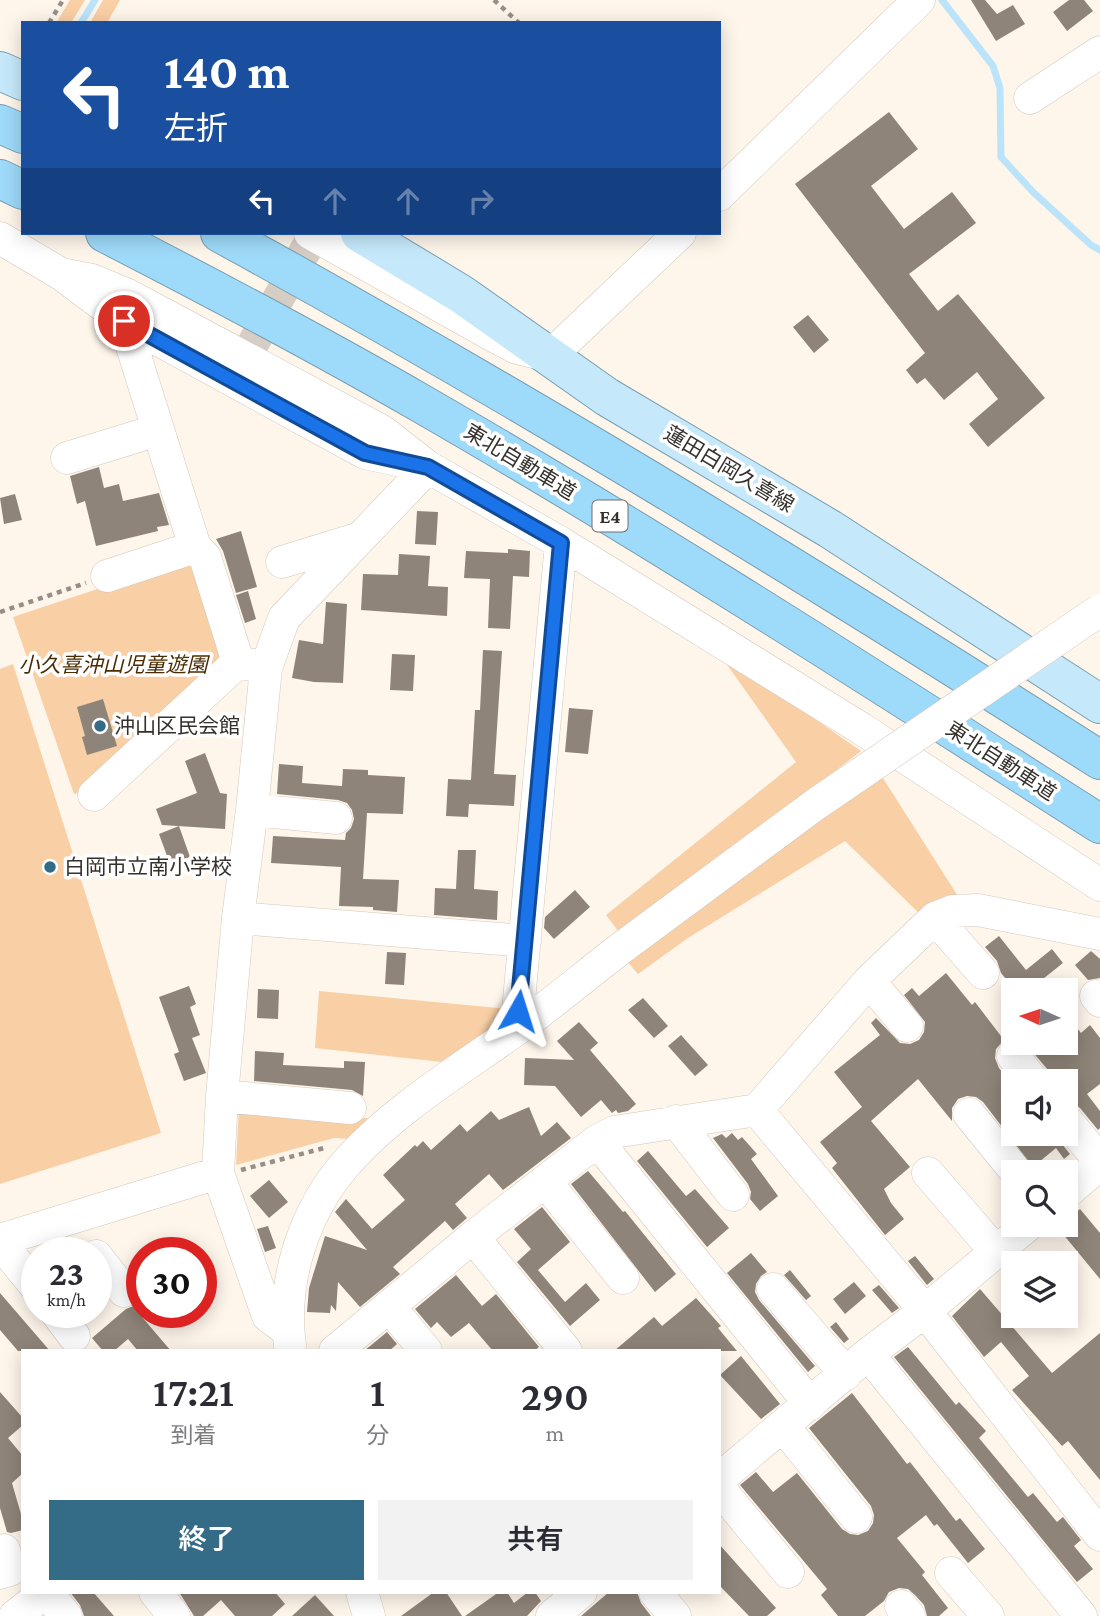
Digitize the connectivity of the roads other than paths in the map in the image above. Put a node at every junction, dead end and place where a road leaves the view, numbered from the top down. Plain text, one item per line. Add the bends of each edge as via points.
1 (903, 6) edge
2 (1100, 52) edge
3 (0, 71) edge
4 (21, 80) edge
5 (1030, 97) dead end
6 (0, 124) edge
7 (21, 133) edge
8 (0, 179) edge
9 (21, 189) edge
10 (721, 193) edge
11 (109, 235) edge
12 (224, 235) edge
13 (314, 235) edge
14 (363, 235) edge
15 (678, 235) edge
16 (0, 238) edge
17 (61, 274) junction
18 (124, 321) junction
19 (551, 356) junction
20 (158, 430) junction
21 (67, 458) dead end
22 (428, 467) junction
23 (360, 538) junction
24 (561, 543) junction
25 (195, 547) junction
26 (282, 562) dead end
27 (107, 576) road end
28 (1100, 610) edge
29 (252, 665) junction
30 (1100, 704) edge
31 (1100, 760) edge
32 (94, 795) dead end
33 (252, 810) junction
34 (336, 818) dead end
35 (1100, 824) edge
36 (1100, 884) edge
37 (238, 918) junction
38 (935, 918) junction
39 (1100, 934) edge
40 (525, 941) junction
41 (983, 973) dead end
42 (869, 981) junction
43 (525, 1023) junction
44 (907, 1026) dead end
45 (1013, 1056) dead end
46 (1024, 1069) edge
47 (222, 1096) junction
48 (350, 1108) dead end
49 (757, 1111) junction
50 (969, 1114) dead end
51 (676, 1121) junction
52 (1078, 1135) edge
53 (597, 1141) junction
54 (1006, 1160) edge
55 (1100, 1163) edge
56 (225, 1173) junction
57 (928, 1173) dead end
58 (545, 1181) junction
59 (1078, 1182) edge
60 (733, 1195) dead end
61 (66, 1219) junction
62 (80, 1237) edge
63 (474, 1237) junction
64 (1014, 1237) edge
65 (2, 1240) edge
66 (996, 1252) junction
67 (21, 1268) edge
68 (112, 1276) edge
69 (623, 1278) dead end
70 (773, 1289) dead end
71 (124, 1291) dead end
72 (389, 1306) junction
73 (925, 1311) junction
74 (289, 1341) edge
75 (337, 1349) edge
76 (424, 1349) edge
77 (564, 1349) edge
78 (857, 1364) junction
79 (810, 1404) junction
80 (783, 1426) junction
81 (721, 1477) edge
82 (721, 1490) edge
83 (856, 1517) dead end
84 (1100, 1535) edge
85 (788, 1572) dead end
86 (951, 1573) dead end
87 (43, 1594) edge
88 (48, 1594) edge
89 (157, 1594) edge
90 (363, 1594) edge
91 (579, 1594) edge
92 (658, 1594) edge
93 (1100, 1608) edge
94 (15, 1616) edge
95 (66, 1616) edge
96 (174, 1616) edge
97 (369, 1616) edge
98 (552, 1616) edge
99 (675, 1616) edge
100 (988, 1616) edge
101 (1081, 1616) edge
102 (1091, 1616) edge

1 - 10 street
2 - 5 street
3 - 4 main road
6 - 7 highway
8 - 9 highway
11 - 35 highway, 東北自動車道 / E4 via 420,403 587,501
12 - 31 highway, E4 via 589,444
13 - 19 street via 517,348
14 - 19 main road, 蓮田白岡久喜線
15 - 19 street
16 - 17 street
17 - 18 street
17 - 22 street via 92,280 128,295 246,356 382,431
18 - 20 street
18 - 22 street via 365,453
19 - 30 main road, 蓮田白岡久喜線 via 607,397 830,529
20 - 21 street
20 - 25 street
22 - 23 street
22 - 24 street
23 - 26 street
23 - 29 street via 284,618
24 - 36 street via 863,729
24 - 40 street
25 - 27 street
25 - 29 street via 205,557
28 - 43 street, bridge via 816,804
29 - 32 street
29 - 33 street
33 - 34 street
33 - 37 street
37 - 40 street
37 - 47 street
38 - 39 street via 953,911 978,910
38 - 41 street
38 - 42 street
40 - 43 street via 518,1011
42 - 44 street
42 - 49 street
43 - 74 street via 402,1112 348,1160 304,1232 289,1283
45 - 46 street
47 - 48 street
47 - 56 street
49 - 51 street
49 - 73 street
50 - 54 street
51 - 53 street via 614,1132
51 - 60 street
52 - 55 street
53 - 58 street
53 - 79 street
55 - 59 street
56 - 61 street
56 - 74 street via 268,1316
57 - 66 street
58 - 63 street
58 - 69 street
61 - 62 street
61 - 65 street
63 - 72 street
63 - 77 street
64 - 66 street
65 - 67 street
66 - 73 street
68 - 71 street
70 - 78 street
72 - 75 street
72 - 76 street
73 - 78 street
73 - 84 street
78 - 79 street
78 - 101 street
79 - 80 street
80 - 81 street
80 - 83 street
82 - 85 street
86 - 100 street
87 - 94 street
88 - 95 street
89 - 96 street
90 - 97 street
91 - 98 street
92 - 99 street
93 - 102 street

